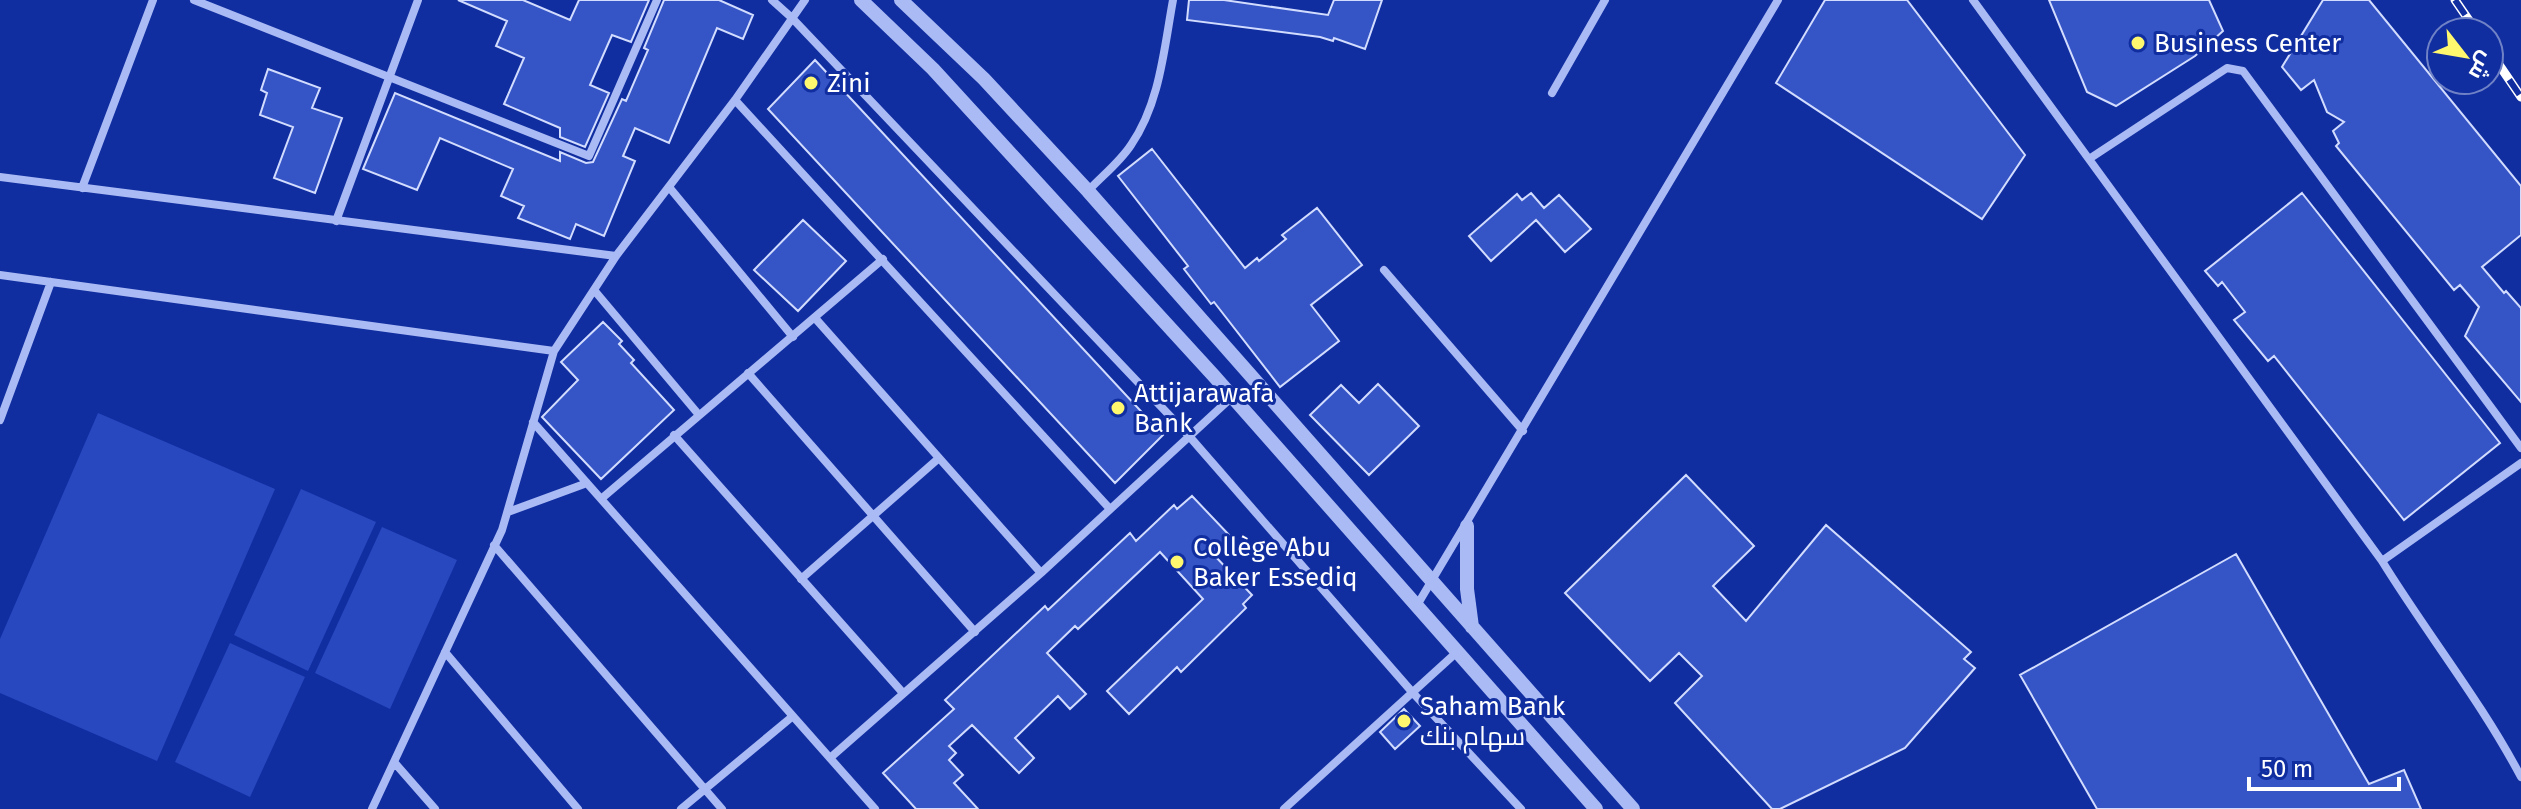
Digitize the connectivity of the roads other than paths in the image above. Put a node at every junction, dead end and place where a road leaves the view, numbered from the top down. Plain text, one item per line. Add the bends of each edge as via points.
1 (153, 0) edge
2 (194, 0) edge
3 (418, 0) edge
4 (657, 0) edge
5 (772, 0) edge
6 (805, 0) edge
7 (861, 0) edge
8 (901, 0) edge
9 (1173, 0) edge
10 (1605, 0) edge
11 (1778, 0) edge
12 (1973, 0) edge
13 (792, 18) junction
14 (389, 75) junction
15 (1552, 93) dead end
16 (735, 100) junction
17 (2089, 159) junction
18 (0, 177) edge
19 (669, 187) junction
20 (82, 188) junction
21 (1088, 191) junction
22 (336, 221) junction
23 (616, 256) junction
24 (883, 259) junction
25 (1384, 270) dead end
26 (0, 275) edge
27 (51, 282) junction
28 (594, 290) junction
29 (815, 318) junction
30 (793, 337) junction
31 (554, 351) junction
32 (748, 373) junction
33 (1232, 397) junction
34 (699, 415) junction
35 (0, 420) edge
36 (533, 422) junction
37 (1523, 431) junction
38 (674, 435) junction
39 (1189, 436) junction
40 (2521, 448) edge
41 (939, 458) junction
42 (2521, 463) edge
43 (587, 483) junction
44 (601, 499) junction
45 (1110, 509) junction
46 (508, 512) junction
47 (873, 515) junction
48 (1467, 526) junction
49 (494, 545) junction
50 (2382, 561) junction
51 (1041, 573) junction
52 (801, 579) junction
53 (1431, 582) junction
54 (1416, 607) junction
55 (1472, 628) junction
56 (975, 632) junction
57 (445, 652) junction
58 (1457, 652) junction
59 (903, 693) junction
60 (1413, 693) junction
61 (793, 716) junction
62 (830, 758) junction
63 (394, 762) junction
64 (2521, 777) edge
65 (704, 789) junction
66 (372, 809) edge
67 (435, 809) edge
68 (578, 809) edge
69 (681, 809) edge
70 (722, 809) edge
71 (875, 809) edge
72 (1284, 809) edge
73 (1521, 809) edge
74 (1595, 809) edge
75 (1633, 809) edge

1 - 20 street
2 - 14 street
3 - 14 street
4 - 14 street via 589,156
5 - 13 street
6 - 13 street
7 - 33 street via 933,69
8 - 21 street via 984,79
9 - 21 street via 1158,83 1145,120 1130,147
10 - 15 street
11 - 37 street
12 - 17 street
13 - 16 street
13 - 39 street
14 - 22 street
16 - 19 street
16 - 24 street
17 - 40 street via 2227,68 2243,71
17 - 50 street
18 - 20 street
19 - 23 street
19 - 30 street
20 - 22 street
21 - 53 street
22 - 23 street
23 - 28 street
24 - 29 street
24 - 45 street
25 - 37 street
26 - 27 street
27 - 31 street
27 - 35 street
28 - 31 street
28 - 34 street
29 - 30 street
29 - 41 street
30 - 32 street
31 - 36 street
32 - 34 street
32 - 47 street
33 - 39 street
33 - 54 street
34 - 38 street
36 - 43 street
36 - 46 street
37 - 48 street
38 - 44 street
38 - 52 street
39 - 45 street
39 - 60 street
41 - 47 street
41 - 51 street
42 - 50 street
43 - 44 street
43 - 46 street
44 - 61 street
45 - 51 street
46 - 49 street
47 - 52 street
47 - 56 street
48 - 53 street
48 - 55 street
49 - 57 street
49 - 65 street
50 - 64 street via 2490,720
51 - 56 street
52 - 59 street
53 - 54 street
53 - 55 street
54 - 58 street
55 - 75 street
56 - 59 street
57 - 63 street
57 - 68 street
58 - 60 street
58 - 74 street
59 - 62 street
60 - 72 street
60 - 73 street
61 - 62 street
61 - 65 street
62 - 71 street
63 - 66 street
63 - 67 street
65 - 69 street
65 - 70 street

